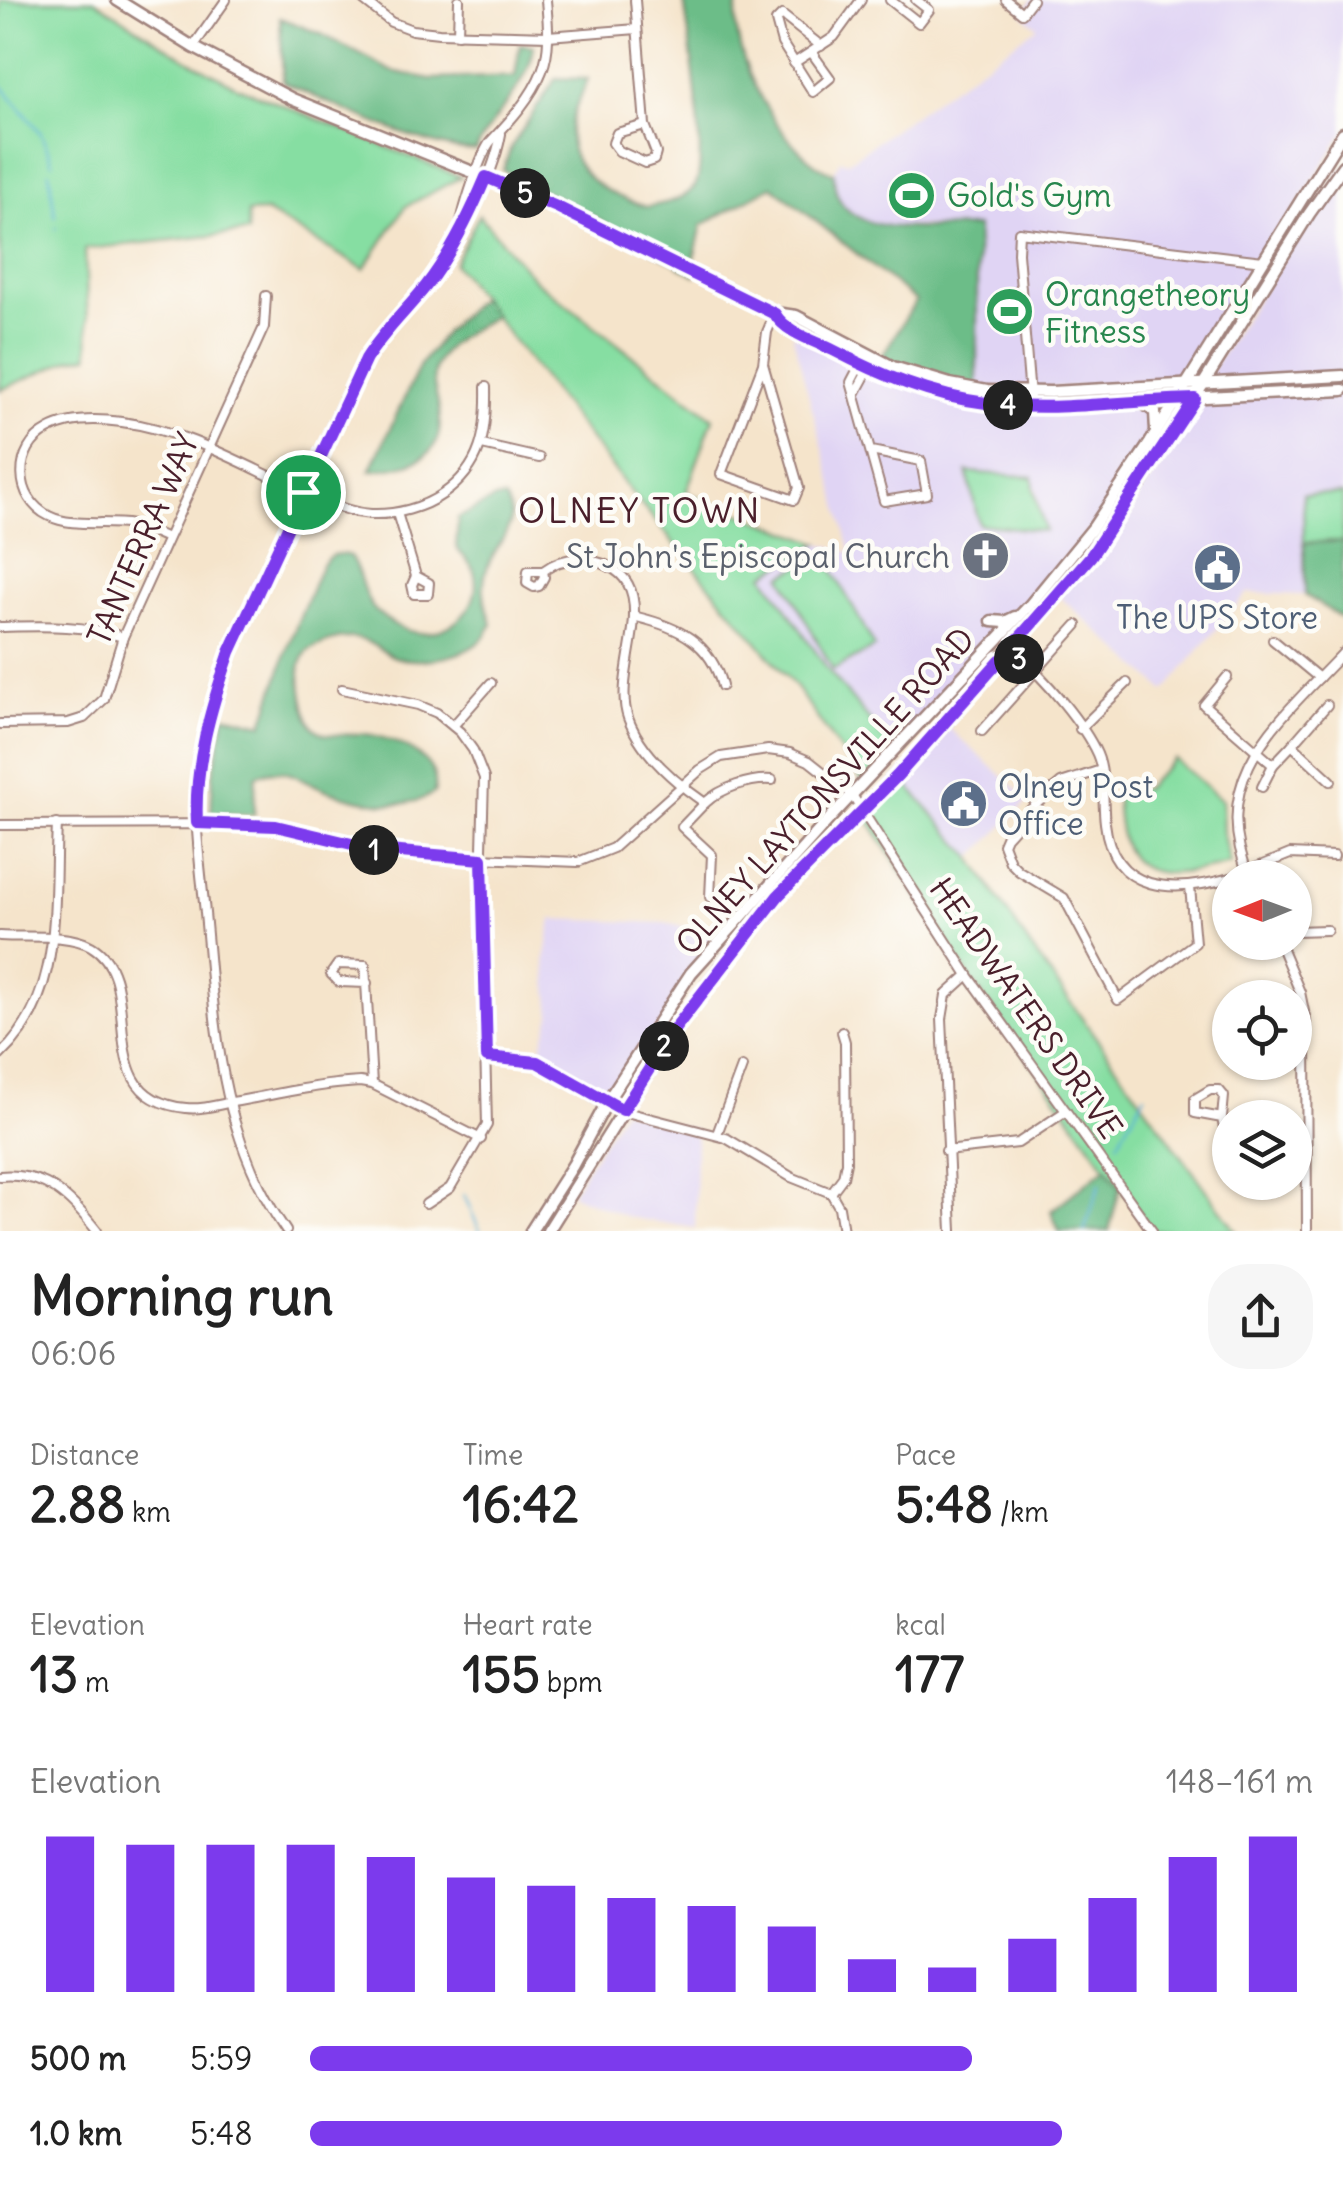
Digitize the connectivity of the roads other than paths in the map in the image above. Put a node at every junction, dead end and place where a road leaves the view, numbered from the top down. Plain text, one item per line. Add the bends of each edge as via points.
1 (116, 0) edge
2 (226, 0) edge
3 (363, 0) edge
4 (459, 0) edge
5 (546, 0) edge
6 (635, 0) edge
7 (861, 0) edge
8 (890, 0) edge
9 (916, 0) edge
10 (1006, 0) edge
11 (1032, 0) edge
12 (637, 29) junction
13 (458, 34) junction
14 (548, 36) junction
15 (822, 46) junction
16 (193, 47) junction
17 (812, 53) junction
18 (794, 64) junction
19 (645, 125) junction
20 (1343, 133) edge
21 (1343, 166) edge
22 (482, 175) junction
23 (1263, 260) junction
24 (266, 296) dead end
25 (775, 314) junction
26 (1225, 349) junction
27 (867, 361) junction
28 (763, 364) junction
29 (1343, 376) edge
30 (1239, 380) junction
31 (1204, 382) junction
32 (1187, 384) junction
33 (486, 388) dead end
34 (1343, 390) edge
35 (1030, 393) junction
36 (1177, 399) junction
37 (1195, 399) junction
38 (1140, 401) junction
39 (1028, 406) junction
40 (1156, 434) junction
41 (482, 445) junction
42 (210, 448) junction
43 (870, 451) junction
44 (539, 458) dead end
45 (303, 492) junction
46 (397, 513) junction
47 (167, 538) junction
48 (542, 571) dead end
49 (416, 576) dead end
50 (1021, 614) junction
51 (637, 617) junction
52 (992, 621) dead end
53 (1078, 625) dead end
54 (0, 627) edge
55 (124, 637) junction
56 (1273, 640) dead end
57 (1012, 646) junction
58 (1343, 653) edge
59 (1000, 660) junction
60 (1028, 665) junction
61 (1227, 677) dead end
62 (1319, 678) junction
63 (1127, 683) dead end
64 (492, 684) dead end
65 (722, 686) dead end
66 (342, 690) dead end
67 (1326, 705) dead end
68 (0, 724) edge
69 (453, 726) junction
70 (1080, 729) junction
71 (982, 731) dead end
72 (1292, 744) junction
73 (1256, 750) junction
74 (1272, 765) junction
75 (1102, 770) junction
76 (772, 780) dead end
77 (1331, 781) dead end
78 (1262, 787) dead end
79 (682, 788) junction
80 (852, 795) junction
81 (705, 804) junction
82 (863, 812) junction
83 (197, 823) junction
84 (57, 824) junction
85 (0, 825) edge
86 (1334, 856) dead end
87 (482, 859) junction
88 (1244, 860) edge
89 (1277, 860) edge
90 (1212, 882) edge
91 (1190, 886) junction
92 (710, 897) dead end
93 (1312, 930) edge
94 (1327, 930) dead end
95 (0, 936) edge
96 (52, 939) junction
97 (1287, 960) edge
98 (968, 975) junction
99 (367, 984) junction
100 (842, 1032) dead end
101 (0, 1055) edge
102 (487, 1057) junction
103 (742, 1066) dead end
104 (372, 1084) junction
105 (608, 1100) junction
106 (1307, 1100) edge
107 (228, 1103) junction
108 (623, 1110) junction
109 (1066, 1111) junction
110 (1222, 1118) joint
111 (717, 1134) junction
112 (481, 1139) junction
113 (946, 1151) junction
114 (0, 1176) edge
115 (831, 1193) junction
116 (1308, 1200) edge
117 (426, 1204) dead end
118 (97, 1231) edge
119 (286, 1231) edge
120 (531, 1231) edge
121 (548, 1231) edge
122 (843, 1231) edge
123 (952, 1231) edge
124 (1152, 1231) edge
125 (1307, 1231) edge

1 - 16 main road
2 - 16 street
3 - 13 street via 412,30
4 - 13 street
5 - 14 street
6 - 12 street
7 - 15 street
8 - 9 street via 919,23 929,10
10 - 11 street via 1022,13
12 - 14 street
12 - 19 street
13 - 14 street
14 - 22 street via 541,75 489,142
15 - 17 street
15 - 18 street via 782,14 778,33
16 - 22 main road via 292,98
17 - 18 street
17 - 18 street via 830,78 813,92
19 - 19 street via 656,153 645,163 612,141
20 - 23 main road, OLNEY LAYTONSVILLE ROAD
21 - 26 main road, OLNEY LAYTONSVILLE ROAD
22 - 25 main road
22 - 45 street via 460,230 425,288 366,359
23 - 32 main road, OLNEY LAYTONSVILLE ROAD
23 - 35 street via 1020,232
24 - 42 street, TANTERRA WAY via 264,327
25 - 27 main road via 786,326
25 - 28 street
26 - 30 main road via 1222,373
26 - 31 main road, OLNEY LAYTONSVILLE ROAD
27 - 35 main road via 950,384
27 - 39 main road via 890,377 948,396
27 - 43 street via 851,382
28 - 28 street via 722,474 794,500 799,488
29 - 30 main road
30 - 31 main road
31 - 32 main road
31 - 37 main road, OLNEY LAYTONSVILLE ROAD
32 - 35 main road
32 - 36 main road, OLNEY LAYTONSVILLE ROAD
33 - 41 street
34 - 37 main road
35 - 39 street
36 - 37 main road
36 - 38 main road
36 - 40 main road, OLNEY LAYTONSVILLE ROAD
37 - 57 main road, OLNEY LAYTONSVILLE ROAD via 1091,556
38 - 39 main road
38 - 40 main road via 1156,412
40 - 50 main road, OLNEY LAYTONSVILLE ROAD via 1093,528
41 - 44 street
41 - 46 street via 456,485
42 - 45 street
42 - 47 street, TANTERRA WAY
42 - 47 street via 157,428 100,421 52,428 27,450 24,488 36,508 51,517 133,525
43 - 43 street via 884,501 927,494 921,461
45 - 46 street via 356,512
45 - 83 street via 214,698 200,753
46 - 49 street
47 - 55 street, TANTERRA WAY
48 - 51 street via 563,560 601,563 627,585
50 - 52 main road
50 - 80 main road, OLNEY LAYTONSVILLE ROAD
51 - 65 street via 693,639
51 - 79 street via 624,678 627,715
53 - 60 street
54 - 55 street via 72,626
55 - 68 street, TANTERRA WAY via 104,699 84,718
56 - 62 street
57 - 59 main road, OLNEY LAYTONSVILLE ROAD
57 - 60 street
58 - 62 street
59 - 60 main road
59 - 82 main road, OLNEY LAYTONSVILLE ROAD
60 - 70 street
60 - 71 street
61 - 73 street via 1204,706
62 - 73 street
63 - 70 street
64 - 69 street
66 - 69 street via 418,705
67 - 72 street
69 - 87 street via 484,778
70 - 75 street
72 - 74 street
72 - 77 street
73 - 74 street
73 - 88 street via 1234,805
74 - 78 street
75 - 91 street via 1105,828 1120,865 1146,884
75 - 91 street via 1061,783 1003,844 1019,871 1064,898 1118,1000 1195,943
76 - 81 street via 758,779
79 - 80 street, HEADWATERS DRIVE via 721,758 768,750 809,762
79 - 81 street
79 - 87 street, HEADWATERS DRIVE via 631,835 594,858
80 - 82 street, HEADWATERS DRIVE
80 - 105 main road, OLNEY LAYTONSVILLE ROAD via 691,973
81 - 92 street via 682,827 712,855
82 - 98 street, HEADWATERS DRIVE
82 - 108 main road, OLNEY LAYTONSVILLE ROAD via 778,896 720,966
83 - 84 street, HEADWATERS DRIVE
83 - 87 street, HEADWATERS DRIVE via 276,826 377,850
83 - 107 street
84 - 85 street, HEADWATERS DRIVE
84 - 96 street
86 - 89 street via 1290,854
87 - 102 street
90 - 91 street
93 - 94 street
95 - 96 street
96 - 101 street via 39,1004
96 - 107 street via 88,944 111,966 128,1066 146,1092 188,1108
97 - 106 street via 1306,1021
98 - 109 street, HEADWATERS DRIVE
98 - 113 street via 943,1002
99 - 99 street via 366,965 345,962 331,974 338,982
99 - 104 street
100 - 115 street via 846,1162
102 - 105 street via 537,1062
102 - 112 street via 488,1125
103 - 111 street
104 - 107 street via 344,1082
104 - 112 street
105 - 108 street
105 - 120 main road, OLNEY LAYTONSVILLE ROAD
107 - 119 street via 256,1181
108 - 111 street
108 - 121 main road, OLNEY LAYTONSVILLE ROAD
109 - 113 street via 1018,1143
109 - 124 street, HEADWATERS DRIVE
110 - 110 street via 1219,1090 1195,1099 1195,1113
111 - 115 street
112 - 117 street via 450,1188
113 - 123 street
114 - 118 street via 51,1184
115 - 122 street
116 - 125 street

